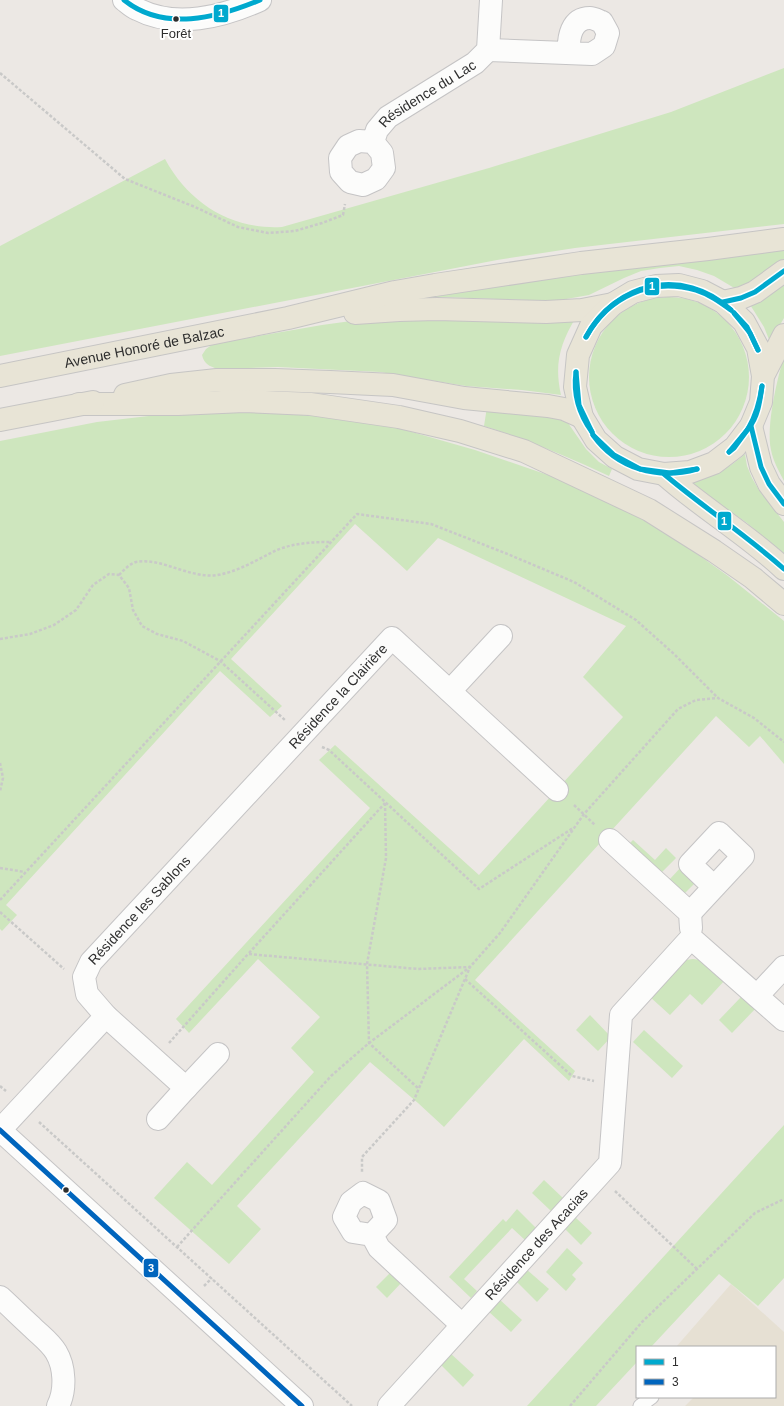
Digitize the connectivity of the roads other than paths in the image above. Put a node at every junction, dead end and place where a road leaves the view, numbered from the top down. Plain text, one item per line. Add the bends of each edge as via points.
1 (124, 0) edge
2 (260, 0) edge
3 (491, 0) edge
4 (488, 50) junction
5 (569, 53) dead end
6 (373, 142) junction
7 (784, 240) edge
8 (784, 271) edge
9 (723, 302) junction
10 (613, 304) junction
11 (288, 318) junction
12 (784, 335) edge
13 (0, 376) edge
14 (763, 376) junction
15 (79, 404) junction
16 (582, 417) junction
17 (0, 420) edge
18 (751, 426) junction
19 (664, 474) junction
20 (784, 504) edge
21 (784, 569) edge
22 (784, 604) edge
23 (501, 636) dead end
24 (450, 691) junction
25 (557, 790) road end
26 (230, 811) joint
27 (610, 840) road end
28 (714, 887) dead end
29 (690, 912) junction
30 (691, 938) junction
31 (784, 967) edge
32 (757, 996) junction
33 (106, 1016) junction
34 (784, 1020) edge
35 (218, 1054) dead end
36 (186, 1088) junction
37 (158, 1119) dead end
38 (0, 1130) edge
39 (372, 1235) junction
40 (0, 1297) edge
41 (462, 1325) junction
42 (651, 1398) edge
43 (58, 1406) edge
44 (302, 1406) edge
45 (389, 1406) edge
46 (640, 1406) edge

1 - 2 street via 136,9 162,18 189,19 216,16
3 - 4 street, Résidence du Lac
4 - 5 street, Résidence du Lac
4 - 6 street, Résidence du Lac via 475,63 388,117 377,130
6 - 6 street, Résidence du Lac via 359,141 348,146 340,158 341,172 350,182 363,185 376,179 384,168 382,153
7 - 11 main road via 581,263 434,285
8 - 9 main road via 756,292
9 - 10 main road via 702,291 679,286 656,286 633,292
9 - 14 main road via 744,322 758,348
10 - 11 main road via 582,310 546,312 437,309
10 - 16 main road via 591,326 578,355 575,387
11 - 13 main road, Avenue Honoré de Balzac
12 - 14 main road
14 - 18 main road via 761,402
15 - 16 main road via 171,385 217,380 275,380 393,385 464,398 548,406 564,409
15 - 17 main road
15 - 22 main road via 244,401 310,404 399,417 460,431 524,451 649,510 720,555
16 - 19 main road via 596,440 615,457 638,469
18 - 19 main road via 735,447 714,463 690,472
18 - 20 main road via 761,467 769,484
19 - 21 main road
23 - 24 street
24 - 25 street, Résidence la Clairière
24 - 26 street, Résidence la Clairière via 392,638
26 - 33 street, Résidence les Sablons via 91,962 84,977 87,994
27 - 29 street
28 - 29 street
29 - 30 street
30 - 32 street
30 - 41 street, Résidence des Acacias via 621,1015 616,1086 604,1169
31 - 32 street
32 - 34 street
33 - 36 street, Résidence les Sablons
33 - 38 street
35 - 36 street
36 - 37 street
38 - 44 street
39 - 39 street via 352,1232 344,1216 351,1202 363,1193 379,1201 386,1220
39 - 41 street via 379,1248
40 - 43 street via 56,1352 62,1366 64,1384
41 - 45 street, Résidence des Acacias
42 - 46 lane

